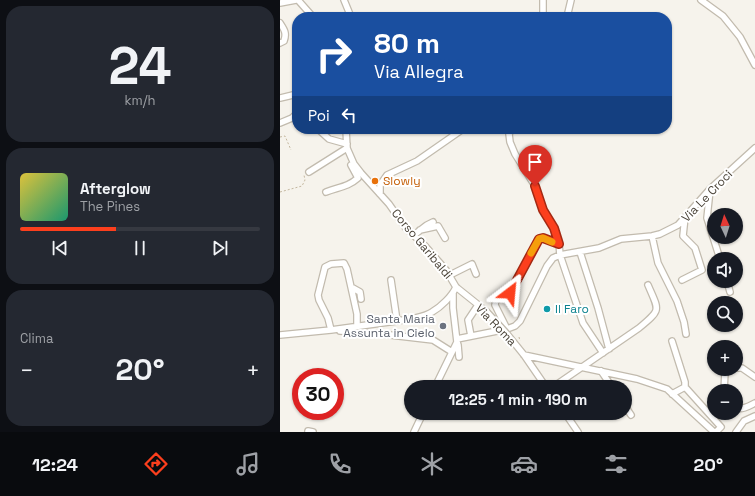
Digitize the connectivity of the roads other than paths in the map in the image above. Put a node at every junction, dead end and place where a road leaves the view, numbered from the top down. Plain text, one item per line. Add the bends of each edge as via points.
1 (297, 0) edge
2 (344, 0) edge
3 (543, 0) edge
4 (571, 0) edge
5 (701, 0) edge
6 (280, 2) edge
7 (308, 12) edge
8 (348, 12) edge
9 (543, 12) edge
10 (567, 12) edge
11 (280, 23) edge
12 (280, 43) edge
13 (755, 65) edge
14 (292, 95) edge
15 (280, 98) edge
16 (292, 118) edge
17 (280, 123) edge
18 (324, 134) edge
19 (346, 134) edge
20 (457, 134) edge
21 (508, 134) edge
22 (347, 146) junction
23 (755, 148) edge
24 (352, 165) junction
25 (306, 173) road end
26 (710, 189) junction
27 (326, 192) dead end
28 (380, 194) junction
29 (685, 217) junction
30 (433, 222) dead end
31 (420, 230) junction
32 (414, 235) junction
33 (652, 236) junction
34 (445, 238) dead end
35 (559, 244) junction
36 (580, 252) junction
37 (718, 252) edge
38 (560, 255) junction
39 (476, 274) dead end
40 (450, 275) junction
41 (391, 280) dead end
42 (682, 280) dead end
43 (648, 285) dead end
44 (351, 287) junction
45 (456, 287) junction
46 (729, 288) edge
47 (730, 292) dead end
48 (453, 293) junction
49 (361, 299) dead end
50 (478, 305) junction
51 (397, 321) junction
52 (357, 326) junction
53 (333, 330) junction
54 (507, 331) junction
55 (686, 334) dead end
56 (280, 335) edge
57 (471, 336) junction
58 (457, 340) junction
59 (672, 341) dead end
60 (609, 349) junction
61 (452, 352) junction
62 (603, 353) junction
63 (524, 355) junction
64 (459, 357) dead end
65 (582, 367) junction
66 (743, 369) edge
67 (601, 371) junction
68 (755, 377) edge
69 (438, 380) edge
70 (541, 380) edge
71 (563, 380) edge
72 (607, 380) edge
73 (685, 387) junction
74 (672, 394) junction
75 (755, 403) edge
76 (743, 408) edge
77 (755, 416) edge
78 (420, 420) edge
79 (570, 420) edge
80 (414, 432) edge
81 (578, 432) edge
82 (715, 432) edge
83 (736, 432) edge

1 - 6 street
1 - 7 street
2 - 8 street
3 - 9 street
4 - 10 street
5 - 13 street via 723,16 740,37
11 - 12 street via 286,35
14 - 15 street
16 - 17 street
18 - 22 street
19 - 22 street
20 - 28 street via 417,161 387,175 380,185
21 - 35 street via 515,154 535,186
22 - 24 street
22 - 25 street via 340,155
23 - 26 street, Via Le Croci
24 - 27 street via 358,178 346,187
24 - 28 street, Corso Garibaldi
26 - 29 street, Via Le Croci
26 - 37 street via 707,218
28 - 32 street, Corso Garibaldi
29 - 33 street, Via Le Croci via 678,225
29 - 42 street via 682,236 695,248 702,270
30 - 31 street
31 - 32 street
31 - 34 street via 438,226
32 - 40 street, Corso Garibaldi
33 - 36 street, Via Le Croci via 621,239
33 - 55 street via 658,263 677,301
35 - 38 street
35 - 54 street via 539,239 512,291 496,300 495,305
36 - 38 street, Via Le Croci
36 - 60 street
38 - 54 street via 548,266 520,321
38 - 62 street via 583,323
39 - 40 street via 472,264
40 - 45 street, Corso Garibaldi
41 - 51 street
43 - 60 street via 657,306 656,312 639,328
44 - 49 street via 360,292
44 - 52 street
44 - 53 street via 344,263 325,267 318,295
45 - 48 street
45 - 50 street, Via Roma
46 - 47 street
48 - 51 street via 433,312
48 - 58 street
50 - 54 street, Via Roma, bridge
50 - 57 street via 468,320
51 - 52 street
52 - 53 street
53 - 56 street
53 - 61 street via 433,340
54 - 57 street
54 - 63 street, Via Roma
57 - 58 street
58 - 61 street
58 - 64 street
59 - 73 street
60 - 62 street
61 - 69 street
62 - 65 street
63 - 65 street
63 - 70 street, Via Roma
65 - 67 street
65 - 71 street
66 - 68 street
67 - 72 street
67 - 74 street via 668,389
73 - 74 street
73 - 82 street via 720,427
74 - 82 street
75 - 76 street
77 - 83 street via 744,421
78 - 80 street
79 - 81 street

